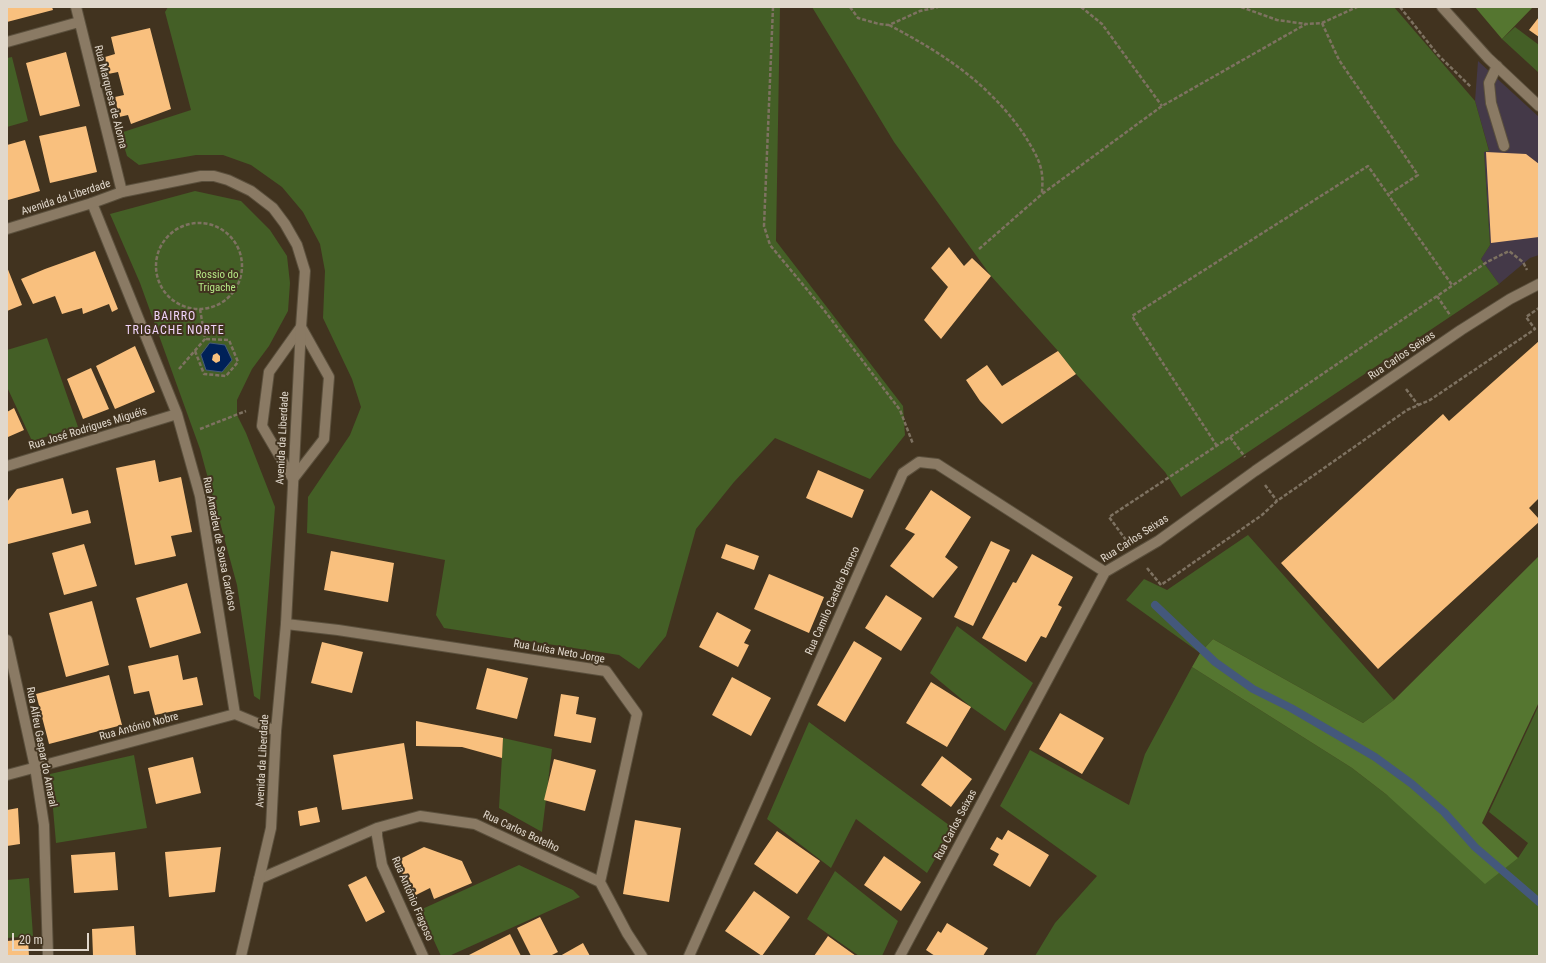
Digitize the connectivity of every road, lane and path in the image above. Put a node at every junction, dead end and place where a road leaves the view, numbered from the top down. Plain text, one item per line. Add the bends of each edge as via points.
1 (76, 7) edge
2 (773, 7) edge
3 (850, 7) edge
4 (938, 7) edge
5 (1081, 7) edge
6 (1241, 7) edge
7 (1357, 7) edge
8 (1400, 7) edge
9 (1442, 7) edge
10 (79, 22) junction
11 (1322, 23) junction
12 (1306, 24) junction
13 (889, 25) junction
14 (7, 42) edge
15 (1497, 66) junction
16 (1491, 103) junction
17 (1162, 106) junction
18 (1539, 106) edge
19 (1504, 146) dead end
20 (122, 192) junction
21 (1042, 194) junction
22 (1388, 194) junction
23 (92, 203) junction
24 (7, 229) edge
25 (979, 249) dead end
26 (1452, 285) junction
27 (1537, 285) edge
28 (1437, 296) junction
29 (1539, 308) edge
30 (200, 309) junction
31 (301, 327) junction
32 (1461, 330) junction
33 (205, 339) junction
34 (195, 351) junction
35 (164, 380) junction
36 (265, 404) junction
37 (177, 414) junction
38 (182, 435) junction
39 (1217, 446) junction
40 (920, 462) junction
41 (7, 466) edge
42 (293, 479) junction
43 (1136, 554) junction
44 (1105, 572) junction
45 (286, 624) junction
46 (7, 640) edge
47 (236, 714) junction
48 (276, 731) junction
49 (35, 767) junction
50 (7, 775) edge
51 (377, 828) junction
52 (259, 879) junction
53 (600, 882) junction
54 (48, 956) edge
55 (241, 956) edge
56 (423, 956) edge
57 (642, 956) edge
58 (689, 956) edge
59 (900, 956) edge

1 - 10 street, Rua Marquesa de Alorna
2 - 40 path via 764,226 770,246 824,310 900,410
3 - 13 path via 858,18
4 - 13 path via 920,11
5 - 17 path via 1102,24
6 - 12 path via 1277,20
7 - 11 path
8 - 16 path via 1438,55
9 - 15 street
10 - 14 street
10 - 20 street, Rua Marquesa de Alorna
11 - 12 path
11 - 22 path via 1342,65 1418,175
12 - 17 path
13 - 21 path via 944,56 996,99 1017,124 1034,151 1042,174
15 - 16 street via 1489,83
15 - 18 street
16 - 19 street
17 - 21 path
20 - 23 street, Avenida da Liberdade
20 - 31 street, Avenida da Liberdade via 201,176 228,180 251,191 273,208 286,224 297,245 305,271
21 - 25 path
22 - 26 path
22 - 39 path via 1368,166 1132,316
23 - 24 street, Avenida da Liberdade
23 - 35 street, Rua Amadeu de Sousa Cardoso
26 - 27 path via 1509,251 1523,262
26 - 28 path
27 - 32 street, Rua Carlos Seixas
28 - 32 path
28 - 39 path
29 - 43 path via 1526,316 1535,329 1430,400 1407,410 1161,585
30 - 30 path via 214,307 227,299 236,288 242,274 238,246 229,234 217,226 203,222 189,223 165,238 158,250 155,264 157,278 163,291 173,301 186,307
30 - 33 path
31 - 36 street via 269,372
31 - 42 street, Avenida da Liberdade
31 - 42 street via 329,377 324,439
32 - 43 street, Rua Carlos Seixas
33 - 34 path
33 - 34 path via 229,340 238,362 226,376 204,374
34 - 35 path via 173,375
35 - 37 street, Rua Amadeu de Sousa Cardoso
36 - 38 path
36 - 42 street via 262,426
37 - 38 street, Rua Amadeu de Sousa Cardoso
37 - 41 street, Rua José Rodrigues Miguéis
38 - 47 street, Rua Amadeu de Sousa Cardoso via 200,496
39 - 43 path via 1109,517
40 - 44 street via 937,464
40 - 58 street, Rua Camilo Castelo Branco via 903,473
42 - 45 street, Avenida da Liberdade
43 - 44 street, Rua Carlos Seixas
44 - 59 street, Rua Carlos Seixas
45 - 48 street, Avenida da Liberdade
45 - 53 street, Rua Luísa Neto Jorge via 606,671 637,714
46 - 49 street, Rua Alfeu Gaspar do Amaral
47 - 48 street
47 - 49 street, Rua António Nobre
48 - 52 street, Avenida da Liberdade via 271,828
49 - 50 street, Rua António Nobre
49 - 54 street, Rua Alfeu Gaspar do Amaral via 44,825
51 - 52 street, Rua Carlos Botelho
51 - 53 street, Rua Carlos Botelho via 420,816 474,824
51 - 56 street, Rua António Fragoso via 382,865
52 - 55 street, Avenida da Liberdade
53 - 57 street

